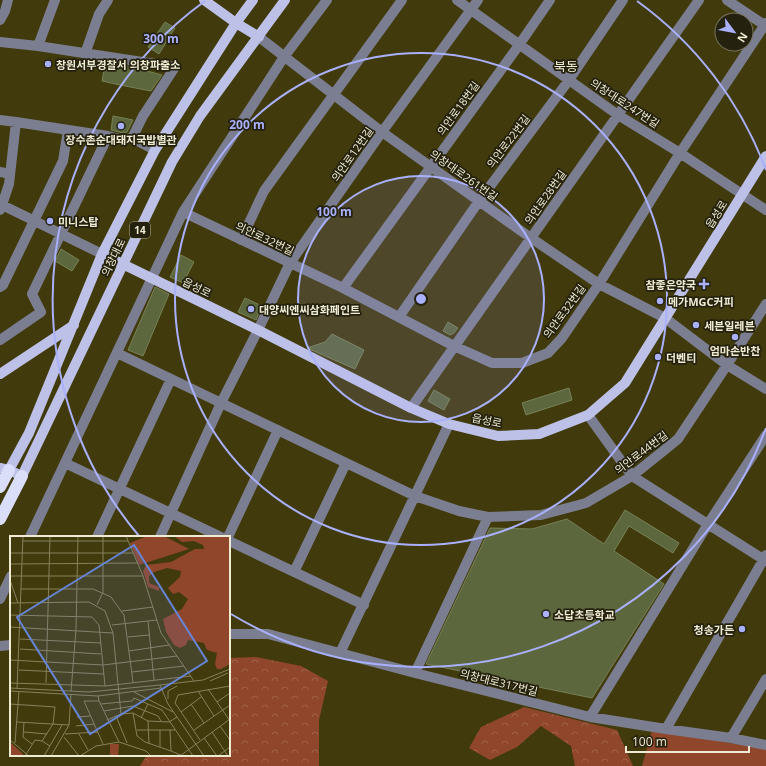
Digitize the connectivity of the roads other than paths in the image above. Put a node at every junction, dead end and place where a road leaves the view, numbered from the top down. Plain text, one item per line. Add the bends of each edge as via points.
1 (8, 0) edge
2 (55, 0) edge
3 (108, 0) edge
4 (204, 0) edge
5 (253, 0) edge
6 (285, 0) edge
7 (327, 0) edge
8 (402, 0) edge
9 (457, 0) edge
10 (478, 0) edge
11 (550, 0) edge
12 (623, 0) edge
13 (699, 0) edge
14 (727, 0) edge
15 (471, 11) junction
16 (0, 20) edge
17 (236, 23) junction
18 (766, 25) edge
19 (259, 37) junction
20 (0, 42) edge
21 (519, 45) junction
22 (38, 46) junction
23 (85, 54) junction
24 (284, 57) junction
25 (569, 80) junction
26 (333, 95) junction
27 (618, 115) junction
28 (0, 120) edge
29 (16, 122) junction
30 (68, 130) junction
31 (382, 132) junction
32 (108, 136) junction
33 (132, 138) junction
34 (155, 150) junction
35 (680, 153) junction
36 (766, 156) edge
37 (430, 167) junction
38 (5, 173) edge
39 (743, 194) junction
40 (479, 201) junction
41 (1, 207) edge
42 (766, 210) edge
43 (183, 212) junction
44 (34, 221) junction
45 (61, 234) junction
46 (531, 238) junction
47 (241, 240) junction
48 (102, 254) junction
49 (290, 263) junction
50 (123, 265) junction
51 (152, 279) junction
52 (599, 284) junction
53 (0, 287) edge
54 (343, 288) junction
55 (766, 304) edge
56 (399, 317) junction
57 (665, 318) junction
58 (74, 325) junction
59 (258, 330) junction
60 (0, 340) edge
61 (454, 346) junction
62 (117, 353) junction
63 (727, 365) junction
64 (0, 374) edge
65 (171, 379) junction
66 (766, 389) edge
67 (222, 403) junction
68 (410, 408) junction
69 (588, 415) junction
70 (449, 424) junction
71 (278, 430) junction
72 (766, 435) edge
73 (65, 463) junction
74 (346, 463) junction
75 (5, 469) edge
76 (22, 476) junction
77 (632, 476) junction
78 (0, 487) edge
79 (120, 489) junction
80 (415, 496) junction
81 (171, 513) junction
82 (488, 517) junction
83 (0, 519) edge
84 (708, 524) junction
85 (30, 536) edge
86 (97, 536) edge
87 (160, 536) edge
88 (219, 536) edge
89 (228, 536) edge
90 (230, 541) edge
91 (765, 558) edge
92 (294, 572) junction
93 (10, 578) edge
94 (0, 599) edge
95 (364, 605) junction
96 (230, 634) edge
97 (10, 645) edge
98 (0, 646) edge
99 (340, 653) junction
100 (416, 673) junction
101 (766, 679) edge
102 (590, 717) junction
103 (666, 729) junction
104 (731, 738) junction
105 (766, 745) edge

1 - 16 street
2 - 22 street
3 - 23 street via 99,14
4 - 17 main road
5 - 17 main road, 의창대로 / 14
6 - 19 main road, 의창대로 / 14
7 - 24 street
8 - 26 street
9 - 15 street, 의창대로247번길
10 - 15 street, 의안로12번길
11 - 21 street, 의안로18번길
12 - 25 street, 의안로22번길
13 - 27 street, 의안로28번길
14 - 18 street
15 - 21 street, 의창대로247번길
15 - 31 street, 의안로12번길
17 - 19 main road
17 - 34 main road, 의창대로 / 14
18 - 35 street, 의안로32번길
19 - 24 street, 의창대로261번길
19 - 50 main road, 의창대로 / 14 via 200,116 172,162
20 - 22 street
21 - 25 street, 의창대로247번길
21 - 37 street, 의안로18번길
22 - 23 street
23 - 33 street via 175,67
24 - 26 street, 의창대로261번길
24 - 43 street
25 - 27 street, 의창대로247번길
25 - 40 street, 의안로22번길
26 - 31 street, 의창대로261번길
26 - 47 street via 264,191
27 - 35 street, 의창대로247번길
27 - 46 street, 의안로28번길
28 - 29 street
29 - 30 street
29 - 38 street
30 - 32 street
30 - 44 street via 63,161
31 - 37 street, 의창대로261번길
31 - 49 street, 의안로12번길
32 - 33 street via 123,140
32 - 45 street
33 - 34 street
34 - 48 main road, 의창대로 / 14
35 - 39 street, 의창대로247번길
35 - 52 street, 의안로32번길
36 - 39 main road, 읍성로
37 - 40 street, 의창대로261번길
37 - 54 street, 의안로18번길
38 - 41 street via 9,184
39 - 42 street, 의창대로247번길
39 - 57 main road, 읍성로
40 - 46 street, 의창대로261번길
40 - 56 street, 의안로22번길
41 - 44 street
43 - 47 street, 의안로32번길
43 - 51 street
44 - 45 street
44 - 53 street
45 - 48 street
45 - 60 street via 32,294 41,312
46 - 52 street, 의창대로261번길
46 - 61 street, 의안로28번길
47 - 49 street, 의안로32번길
48 - 50 main road, 읍성로
48 - 58 main road, 의창대로 / 14
49 - 54 street, 의안로32번길
49 - 59 street, 의안로12번길
50 - 51 main road, 읍성로
50 - 76 main road, 의창대로 / 14
51 - 59 main road, 읍성로
51 - 62 street
52 - 57 street, 의창대로261번길
52 - 61 street, 의안로32번길 via 562,338 548,353 522,363 492,363
54 - 56 street, 의안로32번길
55 - 63 street, 의안로44번길
56 - 61 street, 의안로32번길
57 - 63 street, 의창대로261번길
57 - 69 main road, 읍성로 via 625,383
58 - 64 main road
58 - 75 main road, 의창대로 / 14 via 29,433
59 - 67 street, 의안로12번길
59 - 68 main road, 읍성로
61 - 68 street, 의안로28번길
62 - 65 street, 의안로44번길
62 - 73 street
63 - 66 street, 의창대로261번길
63 - 77 street, 의안로44번길 via 678,439
65 - 67 street, 의안로44번길
65 - 79 street
67 - 71 street, 의안로44번길
67 - 81 street, 의안로12번길
68 - 70 main road, 읍성로
69 - 70 main road, 읍성로 via 540,434 498,436
69 - 77 street
70 - 80 street
71 - 74 street, 의안로44번길
71 - 89 street
72 - 84 street
73 - 79 street
73 - 85 street
74 - 80 street, 의안로44번길
74 - 92 street
75 - 76 main road
75 - 78 highway, 의창대로 / 14
76 - 83 highway, 의창대로 / 14
77 - 82 street, 의안로44번길 via 586,503 541,515
77 - 84 street
79 - 81 street
79 - 86 street
80 - 82 street, 의안로44번길 via 459,511
80 - 95 street
81 - 87 street, 의안로12번길
81 - 88 street
82 - 100 street
84 - 91 street
84 - 102 street
90 - 92 street
91 - 103 street
92 - 95 street
93 - 94 street
95 - 99 street
96 - 99 street, 의창대로317번길 via 268,634
97 - 98 street
99 - 100 street, 의창대로317번길
100 - 102 street, 의창대로317번길
101 - 104 street
102 - 103 street, 의창대로317번길
103 - 104 street, 의창대로317번길
104 - 105 street, 의창대로317번길

